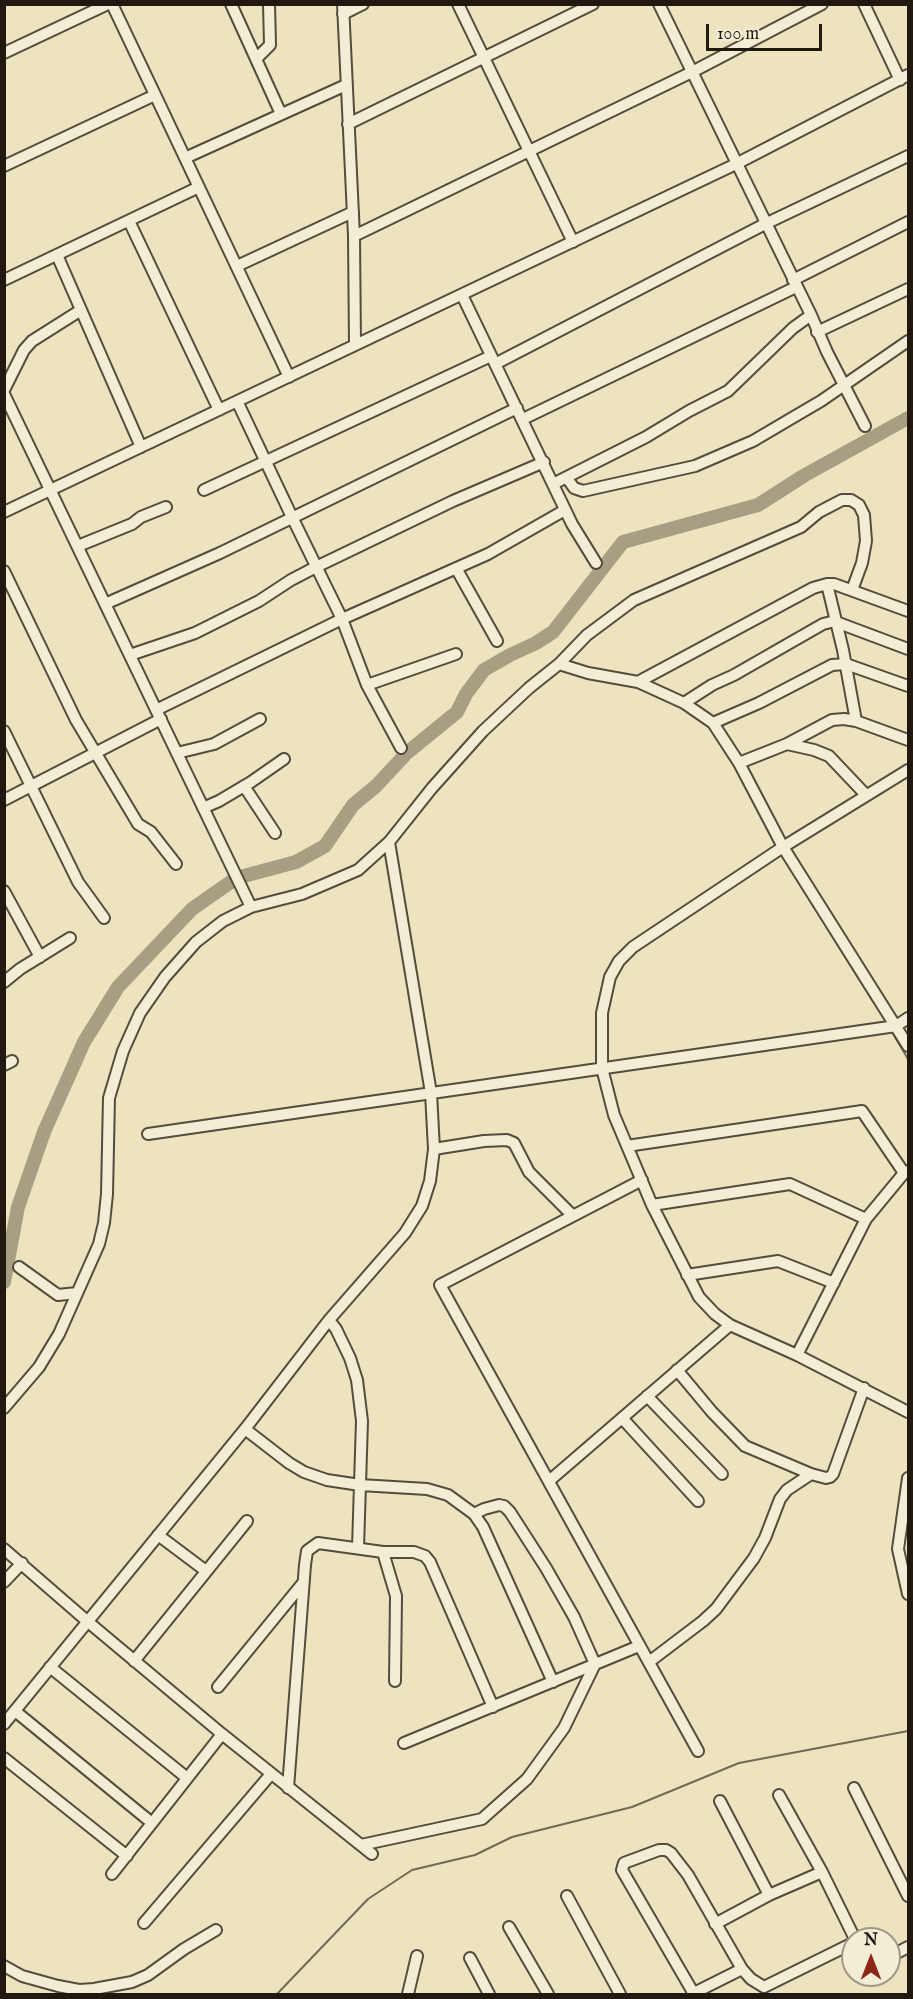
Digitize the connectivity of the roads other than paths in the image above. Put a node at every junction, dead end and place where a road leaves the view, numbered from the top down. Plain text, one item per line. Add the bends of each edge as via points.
1 (110, 4) edge
2 (231, 4) edge
3 (269, 4) edge
4 (363, 4) edge
5 (458, 4) edge
6 (593, 4) edge
7 (659, 4) edge
8 (822, 4) edge
9 (864, 4) edge
10 (343, 9) edge
11 (4, 53) edge
12 (484, 58) junction
13 (256, 59) junction
14 (692, 72) junction
15 (904, 78) edge
16 (346, 86) junction
17 (155, 94) junction
18 (282, 114) junction
19 (348, 124) junction
20 (528, 152) junction
21 (909, 156) edge
22 (185, 158) junction
23 (736, 164) junction
24 (4, 166) edge
25 (199, 188) junction
26 (352, 212) junction
27 (129, 221) junction
28 (909, 222) edge
29 (765, 224) junction
30 (354, 236) junction
31 (573, 242) junction
32 (57, 255) junction
33 (237, 266) junction
34 (4, 280) edge
35 (794, 283) junction
36 (909, 289) edge
37 (462, 295) junction
38 (81, 310) junction
39 (811, 315) junction
40 (817, 332) junction
41 (909, 340) edge
42 (355, 345) junction
43 (493, 360) junction
44 (289, 376) junction
45 (844, 384) junction
46 (6, 398) edge
47 (237, 401) junction
48 (517, 408) junction
49 (219, 410) junction
50 (523, 419) junction
51 (865, 426) dead end
52 (141, 447) junction
53 (266, 461) junction
54 (544, 462) junction
55 (567, 478) junction
56 (554, 484) junction
57 (50, 490) junction
58 (204, 490) dead end
59 (166, 507) dead end
60 (565, 510) junction
61 (4, 512) edge
62 (292, 517) junction
63 (78, 546) junction
64 (596, 563) dead end
65 (316, 567) junction
66 (456, 568) junction
67 (4, 571) edge
68 (827, 584) junction
69 (852, 591) junction
70 (105, 604) junction
71 (909, 611) edge
72 (342, 619) junction
73 (836, 622) junction
74 (497, 641) dead end
75 (909, 649) edge
76 (456, 654) dead end
77 (130, 655) junction
78 (559, 664) junction
79 (846, 664) junction
80 (638, 682) junction
81 (367, 685) junction
82 (909, 686) edge
83 (684, 703) junction
84 (159, 715) junction
85 (260, 719) dead end
86 (856, 721) junction
87 (713, 723) junction
88 (4, 731) edge
89 (909, 740) edge
90 (787, 744) junction
91 (401, 748) dead end
92 (95, 752) junction
93 (177, 753) junction
94 (284, 759) dead end
95 (739, 763) junction
96 (909, 770) edge
97 (31, 786) junction
98 (244, 786) junction
99 (866, 795) junction
100 (4, 800) edge
101 (202, 808) junction
102 (275, 833) dead end
103 (389, 842) junction
104 (783, 847) junction
105 (176, 864) dead end
106 (4, 891) edge
107 (251, 907) junction
108 (104, 918) dead end
109 (70, 938) dead end
110 (40, 957) junction
111 (4, 981) edge
112 (909, 1018) edge
113 (896, 1026) junction
114 (909, 1046) edge
115 (602, 1068) junction
116 (431, 1093) junction
117 (148, 1134) dead end
118 (627, 1146) junction
119 (434, 1149) junction
120 (906, 1172) edge
121 (642, 1180) junction
122 (652, 1205) junction
123 (573, 1216) junction
124 (866, 1219) junction
125 (19, 1267) dead end
126 (687, 1275) junction
127 (834, 1283) junction
128 (77, 1293) junction
129 (329, 1320) junction
130 (730, 1324) junction
131 (797, 1355) junction
132 (677, 1370) junction
133 (864, 1388) junction
134 (647, 1396) junction
135 (4, 1408) edge
136 (909, 1412) edge
137 (622, 1418) junction
138 (245, 1429) junction
139 (722, 1474) dead end
140 (811, 1474) junction
141 (909, 1478) edge
142 (549, 1481) junction
143 (360, 1485) junction
144 (698, 1502) dead end
145 (474, 1514) junction
146 (247, 1521) dead end
147 (158, 1535) junction
148 (358, 1548) junction
149 (4, 1549) edge
150 (383, 1552) junction
151 (22, 1563) junction
152 (207, 1571) junction
153 (4, 1582) edge
154 (304, 1582) junction
155 (909, 1594) edge
156 (87, 1621) junction
157 (639, 1646) junction
158 (134, 1661) junction
159 (649, 1662) junction
160 (595, 1664) junction
161 (50, 1667) junction
162 (395, 1681) dead end
163 (553, 1682) junction
164 (218, 1687) dead end
165 (493, 1707) junction
166 (15, 1711) junction
167 (4, 1724) edge
168 (222, 1734) junction
169 (404, 1743) dead end
170 (698, 1751) dead end
171 (4, 1758) edge
172 (271, 1774) junction
173 (187, 1778) junction
174 (288, 1788) junction
175 (854, 1788) dead end
176 (779, 1795) dead end
177 (720, 1801) dead end
178 (152, 1823) junction
179 (361, 1845) junction
180 (372, 1854) dead end
181 (127, 1856) junction
182 (822, 1872) junction
183 (112, 1874) dead end
184 (769, 1895) junction
185 (567, 1896) dead end
186 (909, 1896) edge
187 (144, 1923) dead end
188 (716, 1924) junction
189 (509, 1927) dead end
190 (849, 1927) edge
191 (216, 1930) dead end
192 (841, 1949) edge
193 (417, 1956) dead end
194 (471, 1958) dead end
195 (4, 1966) edge
196 (742, 1969) junction
197 (56, 1990) edge
198 (764, 1991) edge
199 (693, 1994) edge
200 (408, 1995) edge
201 (489, 1995) edge
202 (548, 1995) edge
203 (620, 1995) edge

1 - 11 street
1 - 17 street
2 - 13 street
3 - 13 street via 270,45
4 - 10 street
5 - 12 street
6 - 12 street
7 - 14 street
8 - 14 street
9 - 15 street
10 - 16 street
12 - 19 street
12 - 20 street
13 - 18 street
14 - 20 street
14 - 23 street
15 - 23 street
16 - 18 street
16 - 19 street
17 - 22 street
17 - 24 street
18 - 22 street
19 - 26 street
20 - 30 street
20 - 31 street
21 - 29 street
22 - 25 street
23 - 29 street
23 - 31 street
25 - 27 street
25 - 33 street
26 - 30 street
26 - 33 street
27 - 32 street
27 - 49 street
28 - 35 street
29 - 35 street
29 - 43 street
30 - 42 street
31 - 37 street
32 - 34 street
32 - 38 street
33 - 44 street
35 - 39 street
35 - 50 street
36 - 40 street
37 - 42 street
37 - 43 street
38 - 46 street via 24,350
38 - 52 street
39 - 40 street
39 - 55 street via 728,391
40 - 45 street
41 - 45 street
42 - 44 street
43 - 48 street
43 - 53 street
44 - 47 street
45 - 51 street
45 - 55 street via 753,441 695,466 583,491 574,488
46 - 57 street
47 - 49 street
47 - 53 street
48 - 50 street
48 - 62 street
49 - 52 street
50 - 54 street
52 - 57 street
53 - 58 street
53 - 62 street
54 - 56 street
54 - 65 street
55 - 56 street
56 - 60 street
57 - 61 street
57 - 63 street
59 - 63 street
60 - 64 street
60 - 66 street
62 - 65 street
62 - 70 street
63 - 70 street
65 - 72 street
65 - 77 street via 195,633
66 - 72 street
66 - 74 street
67 - 92 street
68 - 69 street
68 - 73 street
68 - 80 street
69 - 71 street
69 - 78 street via 866,541 864,515 859,505 842,500 801,527 634,600 587,635
70 - 77 street
72 - 81 street
72 - 84 street
73 - 75 street
73 - 79 street
73 - 83 street via 823,624
76 - 81 street
77 - 84 street
78 - 80 street
78 - 103 street via 483,730
79 - 82 street
79 - 86 street
79 - 87 street via 821,669
80 - 83 street
81 - 91 street
83 - 87 street
84 - 92 street
84 - 93 street
85 - 93 street via 214,744
86 - 89 street
86 - 90 street via 832,720
87 - 95 street
88 - 97 street
90 - 95 street
90 - 99 street via 829,756
92 - 97 street
92 - 105 street via 138,824 151,832
93 - 101 street
94 - 98 street
95 - 104 street
96 - 99 street
97 - 100 street
97 - 108 street via 78,882
98 - 101 street
98 - 102 street
99 - 104 street
101 - 107 street
103 - 107 street via 358,870 340,879
103 - 116 street
104 - 113 street
104 - 115 street via 633,947 619,961 610,977 603,1013
106 - 110 street
107 - 128 street via 223,921 196,942 140,1013 109,1098 104,1223
109 - 110 street
110 - 111 street
112 - 113 street
113 - 114 street
113 - 115 street
115 - 116 street
115 - 118 street
116 - 117 street
116 - 119 street
118 - 120 street via 862,1111
118 - 121 street
119 - 123 street via 484,1141 514,1143 529,1172
119 - 129 street via 422,1206 405,1233
120 - 124 street
121 - 122 street
121 - 123 street
122 - 124 street via 790,1184
122 - 126 street
123 - 142 street via 440,1285
124 - 127 street
125 - 128 street via 58,1295
126 - 127 street via 778,1261
126 - 130 street via 699,1297
127 - 131 street
128 - 135 street via 39,1367
129 - 138 street
129 - 143 street via 357,1380 362,1421
130 - 131 street
130 - 132 street
131 - 133 street
132 - 134 street
132 - 140 street via 745,1446
133 - 136 street
133 - 140 street via 833,1474 826,1478
134 - 137 street
134 - 139 street
137 - 142 street
137 - 144 street
138 - 143 street via 304,1472
138 - 147 street
140 - 159 street via 780,1499 765,1538 716,1609
141 - 155 street via 898,1549
142 - 157 street
143 - 145 street via 427,1489 448,1495
143 - 148 street
145 - 160 street via 499,1505 510,1512 574,1617
145 - 163 street
146 - 152 street
147 - 152 street
147 - 156 street
148 - 150 street
148 - 154 street via 318,1543 312,1546
149 - 151 street
150 - 162 street via 396,1596
150 - 165 street via 414,1552 430,1562
151 - 153 street
151 - 156 street
152 - 158 street
154 - 164 street
154 - 174 street
156 - 158 street
156 - 161 street
157 - 159 street
157 - 160 street
158 - 168 street
159 - 170 street
160 - 163 street
160 - 179 street via 564,1728 527,1779 482,1819
161 - 166 street
161 - 173 street
163 - 165 street
165 - 169 street
166 - 167 street
166 - 178 street
168 - 172 street
168 - 173 street
171 - 181 street
172 - 174 street
172 - 187 street
173 - 178 street
174 - 179 street
175 - 186 street
176 - 182 street
177 - 184 street
178 - 181 street
179 - 180 street
181 - 183 street
182 - 184 street
182 - 190 street
184 - 188 street
185 - 203 street
188 - 196 street
188 - 199 street via 671,1853 659,1850 622,1866
189 - 202 street
191 - 197 street via 132,1982
192 - 198 street
193 - 200 street
194 - 201 street
195 - 197 street
196 - 198 street
196 - 199 street

